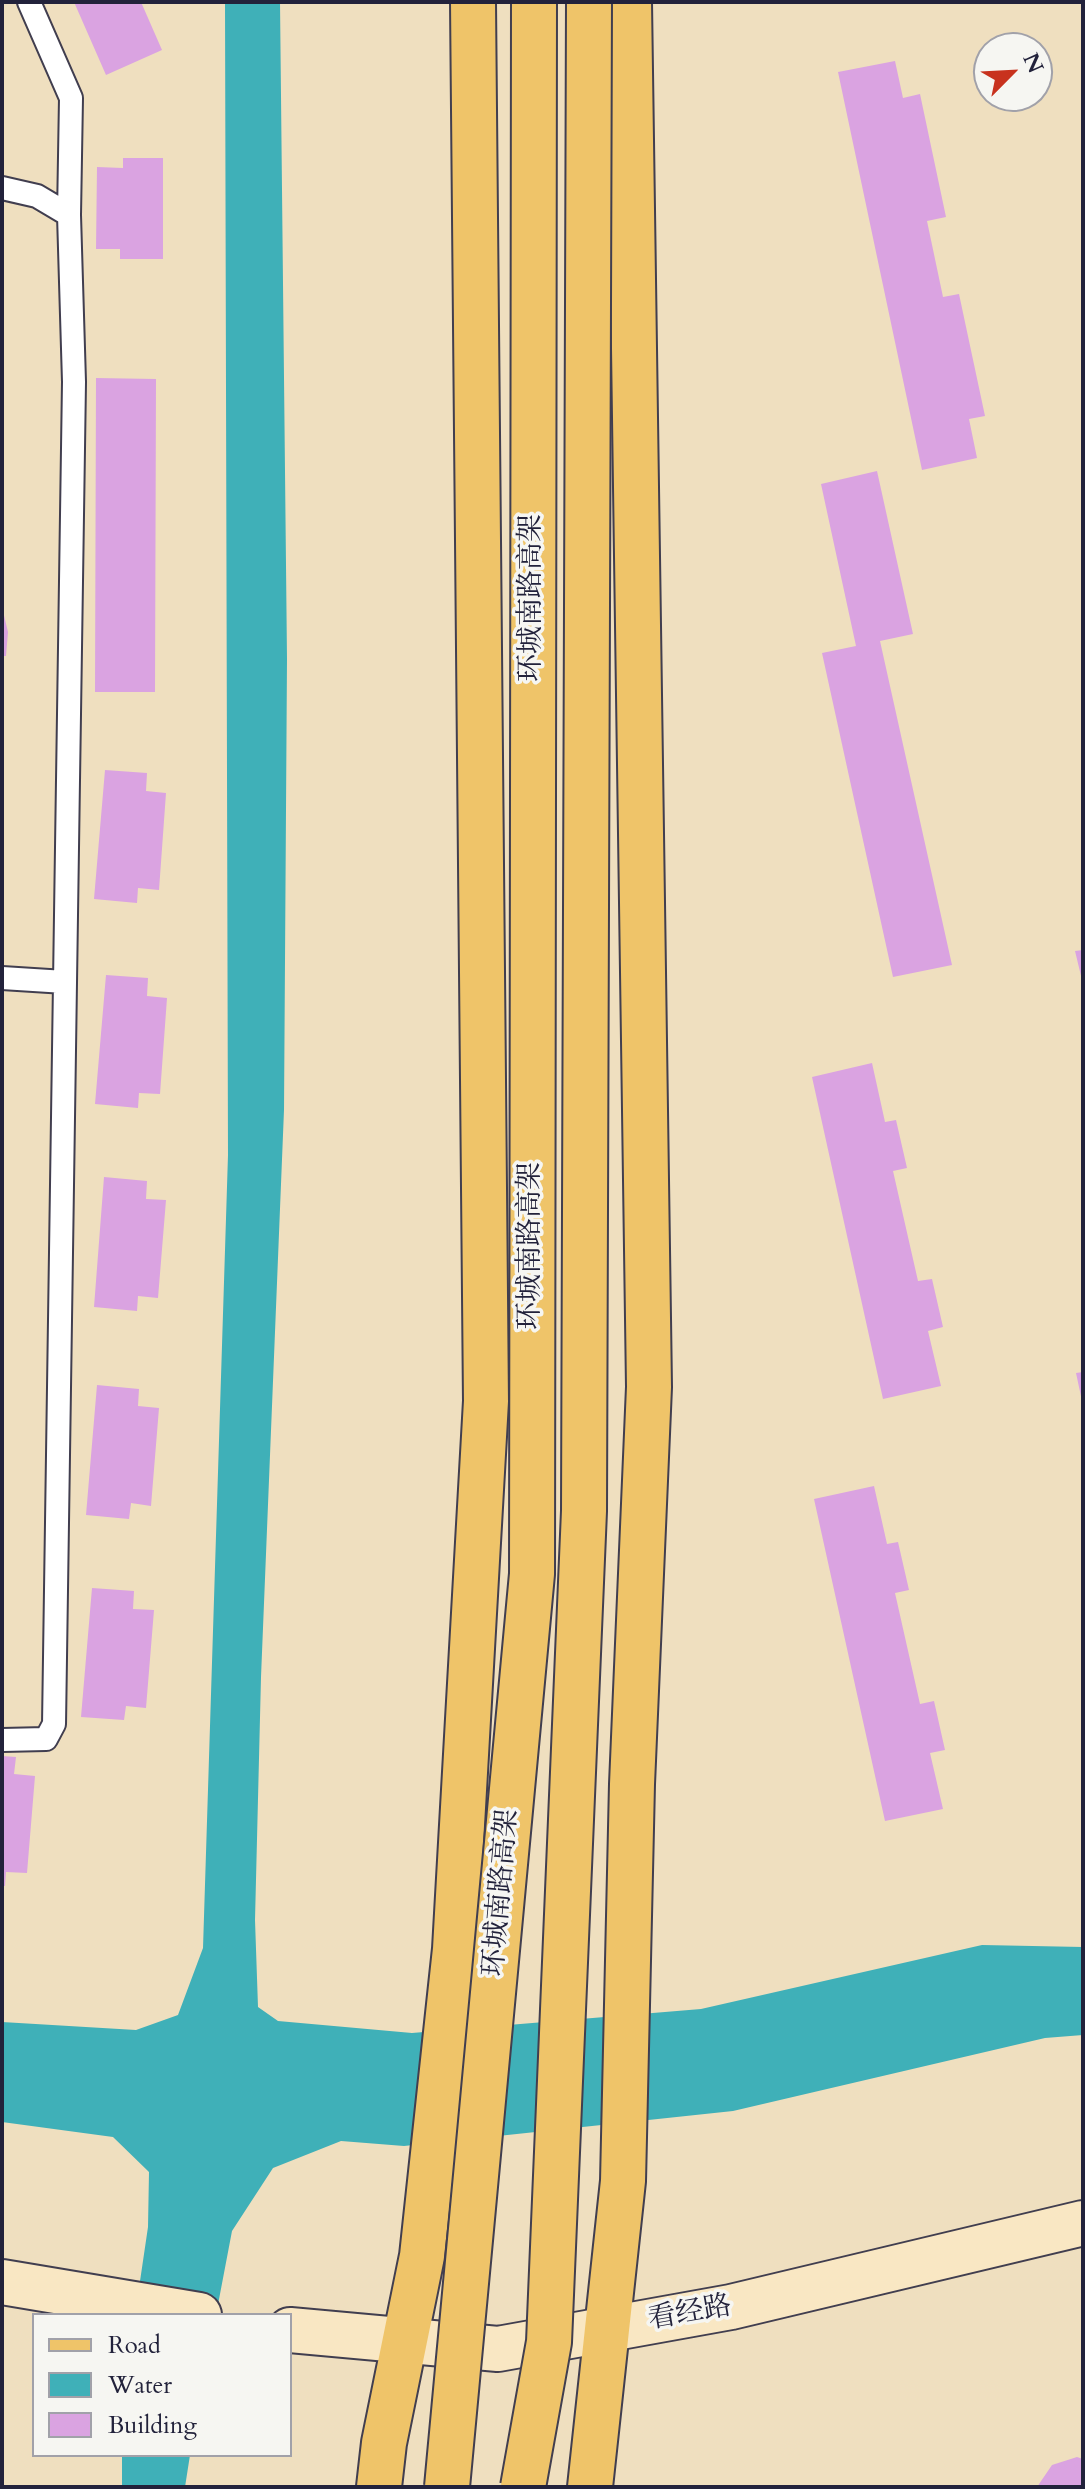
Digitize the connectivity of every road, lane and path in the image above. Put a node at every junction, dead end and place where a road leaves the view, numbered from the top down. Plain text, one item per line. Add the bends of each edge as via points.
1 (29, 2) edge
2 (473, 2) edge
3 (534, 2) edge
4 (589, 2) edge
5 (629, 2) edge
6 (2, 188) edge
7 (69, 215) junction
8 (2, 978) edge
9 (65, 982) junction
10 (2, 1740) edge
11 (1083, 2223) edge
12 (2, 2282) edge
13 (184, 2312) edge
14 (607, 2329) junction
15 (292, 2330) edge
16 (404, 2341) junction
17 (379, 2487) edge
18 (447, 2487) edge
19 (523, 2487) edge
20 (590, 2487) edge

1 - 7 lane via 71,98
2 - 16 main road via 486,1401 455,1949 422,2256
3 - 18 main road, 环城南路高架, bridge via 532,1574
4 - 19 main road, 环城南路高架, bridge via 584,1511 549,2342
5 - 14 main road via 649,1387 623,2181
6 - 7 lane via 37,196
7 - 9 lane via 74,382
8 - 9 lane
9 - 10 lane via 54,1724 46,1739
11 - 14 main road, 看经路 via 731,2307
12 - 13 main road
14 - 16 main road, 看经路 via 498,2349
14 - 20 main road
15 - 16 main road, 看经路
16 - 17 main road

